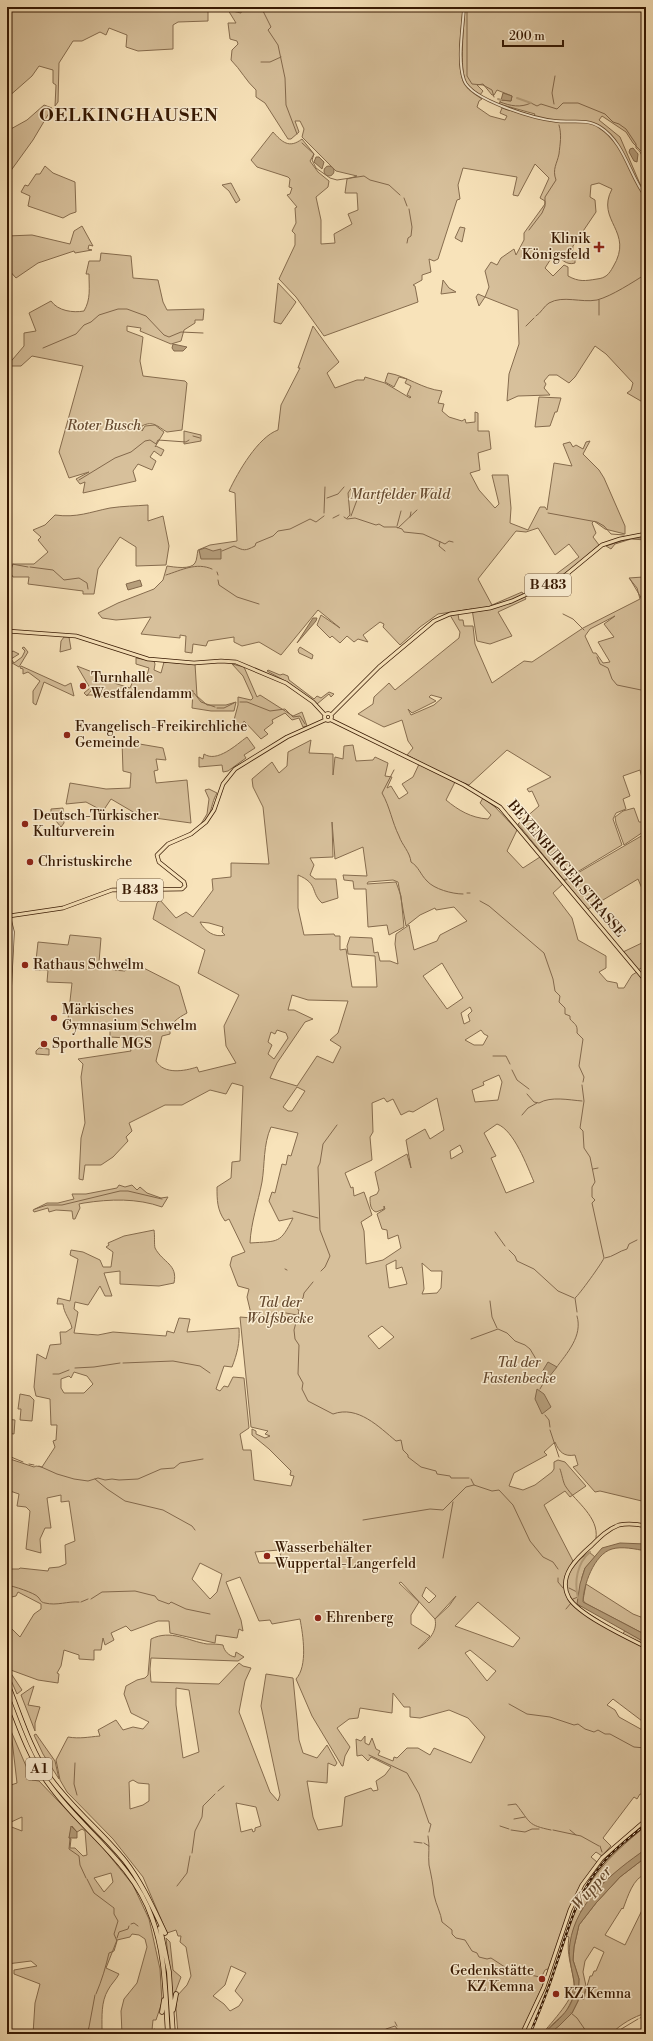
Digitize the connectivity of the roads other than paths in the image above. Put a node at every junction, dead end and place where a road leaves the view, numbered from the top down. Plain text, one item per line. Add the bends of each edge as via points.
1 (464, 7) edge
2 (646, 197) edge
3 (646, 534) edge
4 (7, 631) edge
5 (326, 715) junction
6 (331, 718) junction
7 (325, 720) junction
8 (8, 914) edge
9 (646, 981) edge
10 (7, 1050) edge
11 (646, 1526) edge
12 (646, 1647) edge
13 (7, 1683) edge
14 (7, 1695) edge
15 (646, 1820) edge
16 (84, 1821) junction
17 (90, 1828) junction
18 (158, 1918) junction
19 (165, 1933) dead end
20 (166, 1994) junction
21 (176, 1994) dead end
22 (162, 2012) dead end
23 (172, 2020) junction
24 (168, 2034) edge
25 (173, 2034) edge
26 (522, 2034) edge

1 - 2 street via 462,66 468,87 487,100 514,110 553,121 585,122 599,126 610,135 622,152
3 - 6 main road, B 483 via 613,541 595,550 562,578 527,595 498,606 450,614 434,621 379,667
4 - 5 main road via 79,636 148,659 194,663 228,661 243,664 288,684
5 - 6 main road
5 - 7 main road
6 - 7 main road, B 483
6 - 9 main road, BEYENBURGER STRASSE via 464,785 496,804
7 - 8 main road, B 483 via 287,736 235,769 222,784 214,810 206,822 191,834 168,844 156,858 183,881 183,888 178,891 112,890 63,908
8 - 10 street via 13,932
11 - 12 main road via 623,1524 606,1533 573,1563 566,1586 568,1596 576,1606
13 - 16 highway, A 1 via 43,1768
14 - 16 highway, A 1 via 38,1768 59,1797
15 - 26 main road via 602,1858 582,1885 570,1910 544,1987
16 - 17 highway, A 1
17 - 18 highway, A 1 via 130,1868 145,1890
17 - 20 highway, A 1 via 125,1869 148,1908 161,1949
18 - 19 highway
18 - 23 highway, A 1 via 167,1958
20 - 22 highway
20 - 24 highway, A 1
21 - 23 highway
23 - 25 highway, A 1

